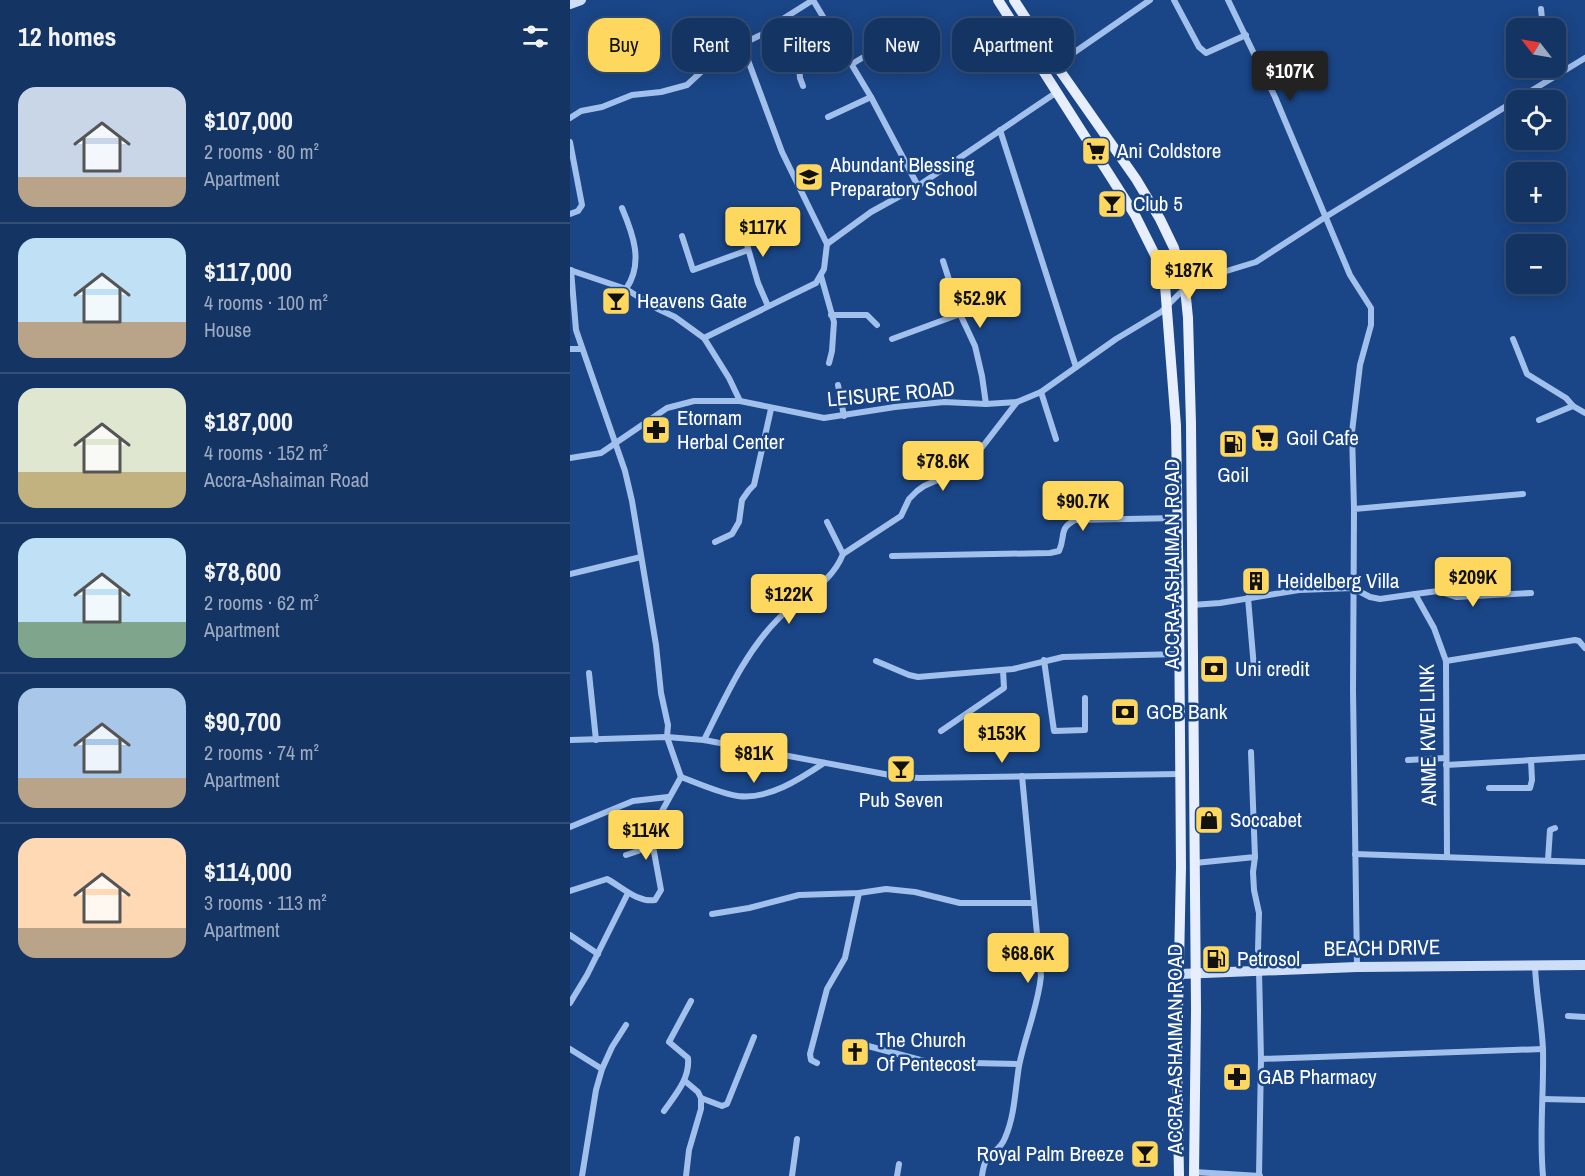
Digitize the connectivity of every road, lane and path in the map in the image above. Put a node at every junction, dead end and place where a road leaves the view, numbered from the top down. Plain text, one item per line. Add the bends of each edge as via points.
1 (581, 0) edge
2 (813, 0) edge
3 (998, 0) edge
4 (1014, 0) edge
5 (1150, 0) edge
6 (1174, 0) edge
7 (1228, 0) edge
8 (570, 4) edge
9 (1541, 9) dead end
10 (824, 18) edge
11 (1026, 18) edge
12 (1542, 18) edge
13 (1246, 35) junction
14 (750, 40) edge
15 (1074, 52) edge
16 (864, 57) edge
17 (1585, 58) edge
18 (852, 64) joint
19 (750, 66) edge
20 (1566, 70) edge
21 (701, 72) edge
22 (799, 72) edge
23 (1062, 72) edge
24 (1553, 78) edge
25 (803, 87) dead end
26 (1057, 92) junction
27 (871, 97) junction
28 (828, 117) dead end
29 (570, 118) edge
30 (1000, 130) junction
31 (570, 142) edge
32 (918, 186) junction
33 (622, 208) dead end
34 (570, 214) edge
35 (1327, 216) junction
36 (739, 217) dead end
37 (682, 236) dead end
38 (827, 244) junction
39 (748, 250) junction
40 (943, 261) dead end
41 (571, 270) edge
42 (821, 276) junction
43 (1185, 288) junction
44 (626, 289) junction
45 (768, 306) junction
46 (1168, 307) junction
47 (960, 314) junction
48 (831, 315) junction
49 (877, 325) dead end
50 (704, 338) junction
51 (892, 339) dead end
52 (1513, 339) dead end
53 (582, 348) junction
54 (570, 349) edge
55 (829, 363) dead end
56 (1076, 368) junction
57 (838, 385) dead end
58 (1041, 392) junction
59 (740, 401) junction
60 (1017, 402) junction
61 (986, 404) junction
62 (1573, 406) junction
63 (771, 409) junction
64 (1585, 413) edge
65 (844, 416) junction
66 (1539, 420) dead end
67 (1056, 439) dead end
68 (615, 444) junction
69 (570, 458) edge
70 (1523, 494) dead end
71 (1354, 509) junction
72 (1177, 518) junction
73 (827, 522) dead end
74 (715, 542) dead end
75 (843, 554) junction
76 (641, 556) junction
77 (892, 556) dead end
78 (570, 574) edge
79 (1353, 588) junction
80 (1531, 593) dead end
81 (1414, 594) junction
82 (1248, 598) junction
83 (1192, 605) junction
84 (1585, 648) edge
85 (1179, 654) junction
86 (1044, 660) junction
87 (876, 661) dead end
88 (1446, 661) junction
89 (1254, 668) dead end
90 (1003, 670) junction
91 (589, 673) dead end
92 (1085, 698) dead end
93 (941, 731) dead end
94 (668, 737) junction
95 (570, 740) edge
96 (596, 740) junction
97 (704, 740) junction
98 (1251, 752) dead end
99 (1585, 758) edge
100 (1408, 760) dead end
101 (1531, 760) junction
102 (1446, 761) junction
103 (824, 763) junction
104 (1180, 774) junction
105 (1022, 776) junction
106 (681, 777) junction
107 (1489, 788) dead end
108 (668, 797) junction
109 (570, 827) edge
110 (1555, 828) dead end
111 (652, 841) junction
112 (1354, 854) junction
113 (626, 855) dead end
114 (1255, 857) junction
115 (1447, 857) junction
116 (1548, 860) junction
117 (1585, 862) edge
118 (1194, 863) junction
119 (570, 891) edge
120 (628, 893) junction
121 (859, 893) junction
122 (1033, 903) junction
123 (712, 914) dead end
124 (570, 935) edge
125 (1258, 950) dead end
126 (598, 954) junction
127 (1585, 965) edge
128 (1535, 966) junction
129 (1357, 967) junction
130 (1259, 970) junction
131 (1196, 973) junction
132 (1180, 974) junction
133 (691, 1001) dead end
134 (570, 1003) edge
135 (1568, 1016) dead end
136 (1585, 1017) edge
137 (626, 1025) dead end
138 (754, 1037) dead end
139 (853, 1042) dead end
140 (570, 1049) edge
141 (1543, 1049) junction
142 (1261, 1059) junction
143 (817, 1063) dead end
144 (1019, 1064) junction
145 (602, 1069) junction
146 (685, 1081) junction
147 (701, 1098) junction
148 (1543, 1099) junction
149 (1585, 1100) edge
150 (664, 1111) dead end
151 (797, 1139) dead end
152 (899, 1164) dead end
153 (1194, 1174) edge
154 (582, 1176) edge
155 (686, 1176) edge
156 (792, 1176) edge
157 (897, 1176) edge
158 (982, 1176) edge
159 (1179, 1176) edge
160 (1259, 1176) edge
161 (1543, 1176) edge

1 - 8 street
2 - 10 street
2 - 14 street
3 - 26 main road, ACCRA-ASHAIMAN ROAD
4 - 11 main road, ACCRA-ASHAIMAN ROAD
5 - 15 street
6 - 13 street via 1206,53
7 - 13 street
9 - 12 street
13 - 35 street
16 - 18 street
17 - 20 street
18 - 27 street
19 - 38 street via 782,152
21 - 29 street via 687,85 632,95
22 - 25 street
23 - 43 main road, ACCRA-ASHAIMAN ROAD via 1160,219
24 - 35 street
26 - 30 street
26 - 46 main road, ACCRA-ASHAIMAN ROAD via 1136,215 1159,263
27 - 28 street
27 - 32 street
30 - 32 street
30 - 56 street
31 - 34 street via 582,205
32 - 38 street via 871,212
33 - 44 street via 634,241 636,264
35 - 43 street via 1256,262 1197,280
35 - 71 street via 1350,274 1372,315 1355,397
36 - 39 street
37 - 39 street via 693,270
38 - 42 street
39 - 45 street
40 - 47 street
41 - 44 street
41 - 53 street via 576,330
42 - 45 street via 816,283
42 - 48 street
43 - 46 street, LEISURE ROAD
43 - 83 main road, ACCRA-ASHAIMAN ROAD
44 - 50 street
45 - 50 street
46 - 56 street, LEISURE ROAD
46 - 72 main road, ACCRA-ASHAIMAN ROAD
47 - 51 street
47 - 61 street via 975,346
48 - 49 street via 867,315
48 - 55 street via 834,331
50 - 59 street
52 - 62 street via 1527,374
53 - 54 street
53 - 68 street
56 - 58 street, LEISURE ROAD
57 - 65 street
58 - 60 street, LEISURE ROAD
58 - 67 street
59 - 63 street, LEISURE ROAD
59 - 68 street, LEISURE ROAD via 694,401 667,408
60 - 61 street, LEISURE ROAD
60 - 75 street via 973,459 917,491 901,516
61 - 65 street, LEISURE ROAD via 895,406
62 - 64 street
62 - 66 street
63 - 65 street, LEISURE ROAD via 824,418
63 - 74 street via 754,485 742,500 739,522 732,534
68 - 69 street, LEISURE ROAD via 600,453
68 - 76 street via 625,471
70 - 71 street
71 - 79 street
72 - 77 street via 1075,520 1066,524 1059,550 1050,553
72 - 85 main road, ACCRA-ASHAIMAN ROAD
73 - 75 street
75 - 97 street via 838,567 778,618 752,651
76 - 78 street
76 - 94 street
79 - 81 street via 1380,599
79 - 82 street via 1299,590
79 - 112 street
80 - 81 street via 1456,597 1438,591
81 - 88 street, ANME KWEI LINK via 1434,628
82 - 83 street
82 - 89 street
83 - 118 main road, ACCRA-ASHAIMAN ROAD
84 - 88 street via 1575,640
85 - 86 street
85 - 104 main road, ACCRA-ASHAIMAN ROAD
86 - 90 street
86 - 92 street via 1054,731 1085,730
87 - 90 street via 918,677
88 - 102 street, ANME KWEI LINK
90 - 93 street via 1004,688
91 - 96 street
94 - 96 street
94 - 97 street
94 - 106 street
95 - 96 street
97 - 103 street
98 - 114 street
99 - 101 street
100 - 102 street
101 - 102 street
101 - 107 street via 1530,788
102 - 115 street, ANME KWEI LINK
103 - 105 street via 919,778
103 - 106 street via 761,795 722,792
104 - 105 street
104 - 132 main road, ACCRA-ASHAIMAN ROAD
105 - 122 street
106 - 108 street
108 - 109 street via 633,801
108 - 111 street
110 - 116 street via 1548,836
111 - 113 street
111 - 120 street via 660,895 649,901
112 - 115 street
112 - 129 street
114 - 118 street
114 - 125 street
115 - 116 street
116 - 117 street
118 - 131 main road, ACCRA-ASHAIMAN ROAD
119 - 120 street via 607,879
120 - 126 street
121 - 122 street via 886,889 960,903
121 - 123 street via 799,895
121 - 143 street via 845,958 827,989 810,1054
122 - 144 street via 1041,976 1039,998
124 - 126 street
126 - 134 street
127 - 128 street, BEACH DRIVE
128 - 129 street, BEACH DRIVE
128 - 141 street
129 - 130 street, BEACH DRIVE
130 - 131 street, BEACH DRIVE
130 - 142 street
131 - 132 street, BEACH DRIVE
131 - 153 main road, ACCRA-ASHAIMAN ROAD
132 - 159 main road, ACCRA-ASHAIMAN ROAD
133 - 146 street via 669,1042 688,1058
135 - 136 street
137 - 145 street
138 - 147 street via 727,1104 722,1106
139 - 144 street via 928,1062
140 - 145 street
141 - 142 street
141 - 148 street
142 - 160 street
144 - 158 street via 1005,1138 983,1163
145 - 154 street
146 - 147 street
146 - 150 street
147 - 155 street
148 - 149 street
148 - 161 street
151 - 156 street
152 - 157 street
153 - 160 street

